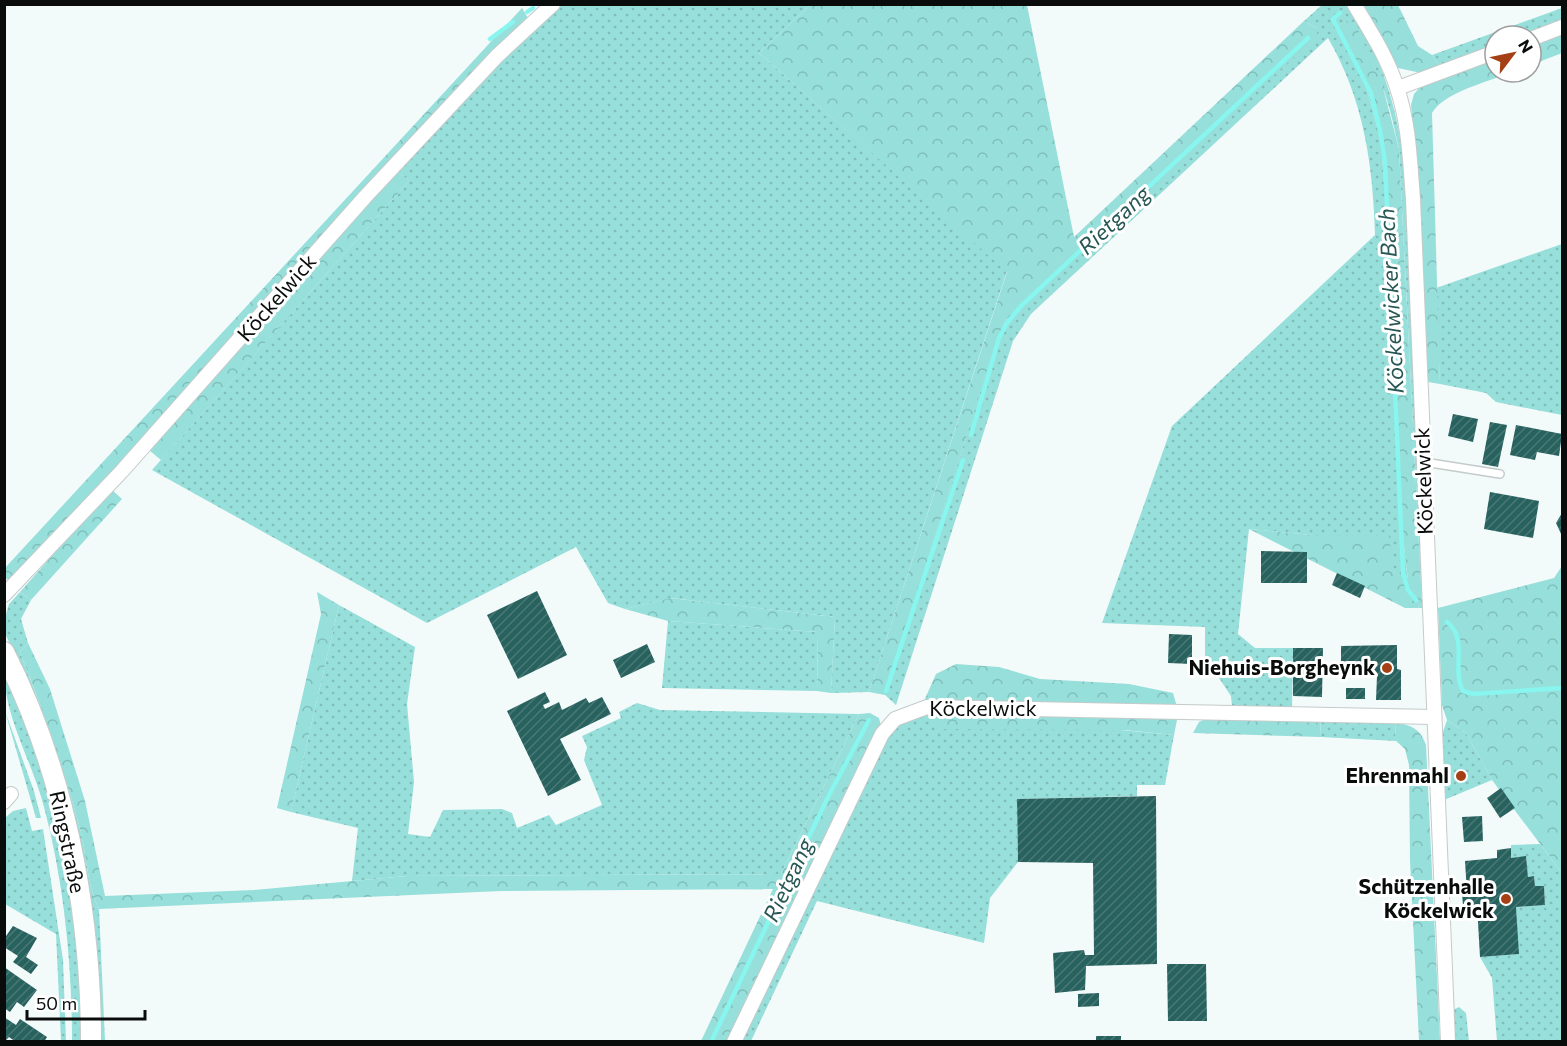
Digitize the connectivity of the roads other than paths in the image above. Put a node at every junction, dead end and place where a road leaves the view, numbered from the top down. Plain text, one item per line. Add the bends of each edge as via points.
1 (553, 4) edge
2 (1354, 4) edge
3 (1563, 27) edge
4 (1543, 34) edge
5 (1483, 56) edge
6 (1398, 88) junction
7 (1424, 462) junction
8 (1500, 474) dead end
9 (4, 595) edge
10 (4, 652) edge
11 (1434, 717) junction
12 (91, 1041) edge
13 (734, 1041) edge
14 (1448, 1041) edge

1 - 9 street, Köckelwick via 497,56 381,180 122,471
2 - 6 street, Köckelwick via 1383,52
3 - 4 street
5 - 6 street
6 - 7 street, Köckelwick via 1408,138 1413,199
7 - 8 lane
7 - 11 street, Köckelwick
10 - 12 main road, Ringstraße via 47,756 62,811 82,915
11 - 13 street, Köckelwick via 927,707 894,719 882,734
11 - 14 street, Köckelwick

